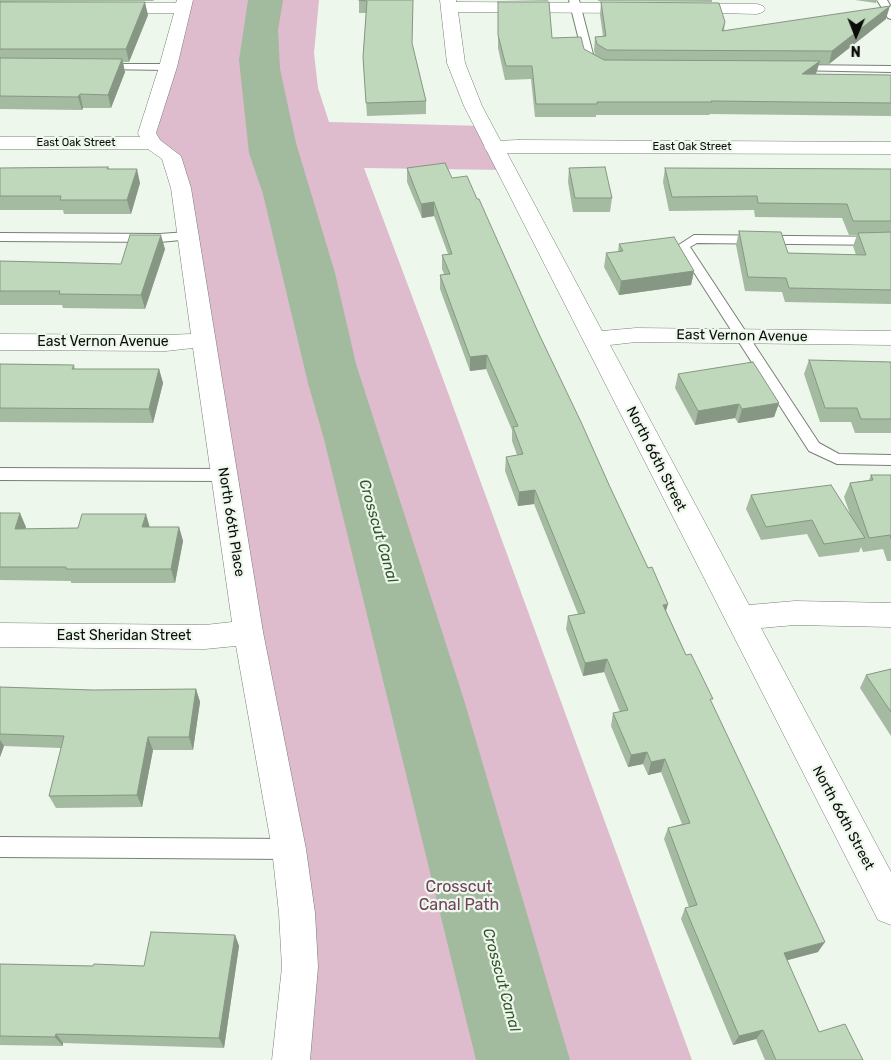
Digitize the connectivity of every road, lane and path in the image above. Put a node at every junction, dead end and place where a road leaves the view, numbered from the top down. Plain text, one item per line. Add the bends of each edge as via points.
1 (882, 0) edge
2 (448, 3) edge
3 (184, 4) edge
4 (575, 4) edge
5 (94, 8) edge
6 (652, 8) edge
7 (671, 8) edge
8 (757, 9) dead end
9 (891, 16) edge
10 (96, 67) edge
11 (168, 67) junction
12 (613, 68) edge
13 (782, 68) edge
14 (891, 68) edge
15 (0, 142) edge
16 (152, 143) junction
17 (494, 147) junction
18 (891, 148) edge
19 (187, 236) junction
20 (0, 237) edge
21 (891, 241) edge
22 (740, 336) junction
23 (891, 338) edge
24 (594, 339) junction
25 (205, 340) junction
26 (0, 342) edge
27 (891, 460) edge
28 (0, 474) edge
29 (224, 475) junction
30 (891, 615) edge
31 (738, 618) junction
32 (248, 632) junction
33 (0, 635) edge
34 (0, 847) edge
35 (289, 849) junction
36 (891, 908) edge
37 (291, 1060) edge

1 - 9 lane
2 - 4 street
2 - 17 street, North 66th Street via 456,63
3 - 5 street
3 - 11 street
4 - 6 street
4 - 12 lane via 589,60 603,68
7 - 8 street
10 - 11 lane
11 - 16 street via 148,126
13 - 14 lane
15 - 16 street, East Oak Street
16 - 19 street, North 66th Place via 171,156 182,188
17 - 18 street, East Oak Street
17 - 24 street, North 66th Street
19 - 20 lane
19 - 25 street, North 66th Place
21 - 22 lane via 694,239 683,246
22 - 23 street, East Vernon Avenue
22 - 24 street, East Vernon Avenue via 636,335
22 - 27 lane via 814,447 837,460
24 - 31 street, North 66th Street
25 - 26 street, East Vernon Avenue via 166,343
25 - 29 street, North 66th Place
28 - 29 lane
29 - 32 street, North 66th Place
30 - 31 street via 795,613
31 - 36 street, North 66th Street
32 - 33 street, East Sheridan Street via 205,637
32 - 35 street, North 66th Place
34 - 35 lane
35 - 37 street, North 66th Place via 300,967

